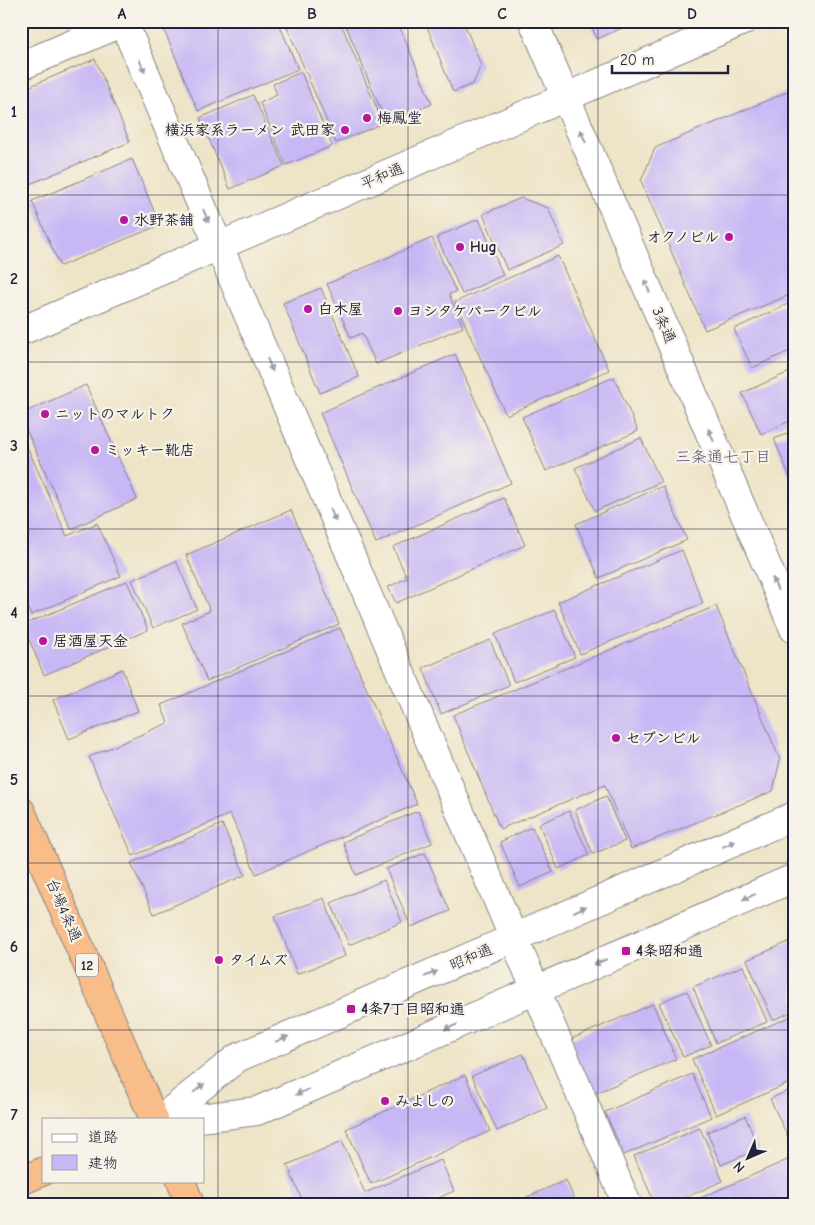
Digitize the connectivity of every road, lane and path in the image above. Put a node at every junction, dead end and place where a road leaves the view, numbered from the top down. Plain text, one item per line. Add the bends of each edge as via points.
1 (534, 21) edge
2 (743, 21) edge
3 (124, 22) edge
4 (21, 66) edge
5 (566, 97) junction
6 (219, 246) junction
7 (21, 331) edge
8 (794, 629) edge
9 (21, 810) edge
10 (794, 816) edge
11 (794, 878) edge
12 (514, 938) junction
13 (536, 990) junction
14 (154, 1118) edge
15 (162, 1118) edge
16 (200, 1118) edge
17 (42, 1172) edge
18 (21, 1181) edge
19 (181, 1182) edge
20 (190, 1204) edge
21 (627, 1204) edge

1 - 5 street, 3条通
2 - 5 street, 平和通
3 - 4 street
3 -> 6 street
5 - 6 street, 平和通
8 -> 5 street, 3条通
6 - 7 street, 平和通
6 -> 12 street
9 - 14 highway, 台場4条通 / 12
12 -> 10 street, 昭和通
11 -> 13 street
12 - 13 street
15 -> 12 street, 昭和通 via 237,1058
13 -> 16 street via 257,1111
13 - 21 street
17 - 18 highway
19 - 20 highway

